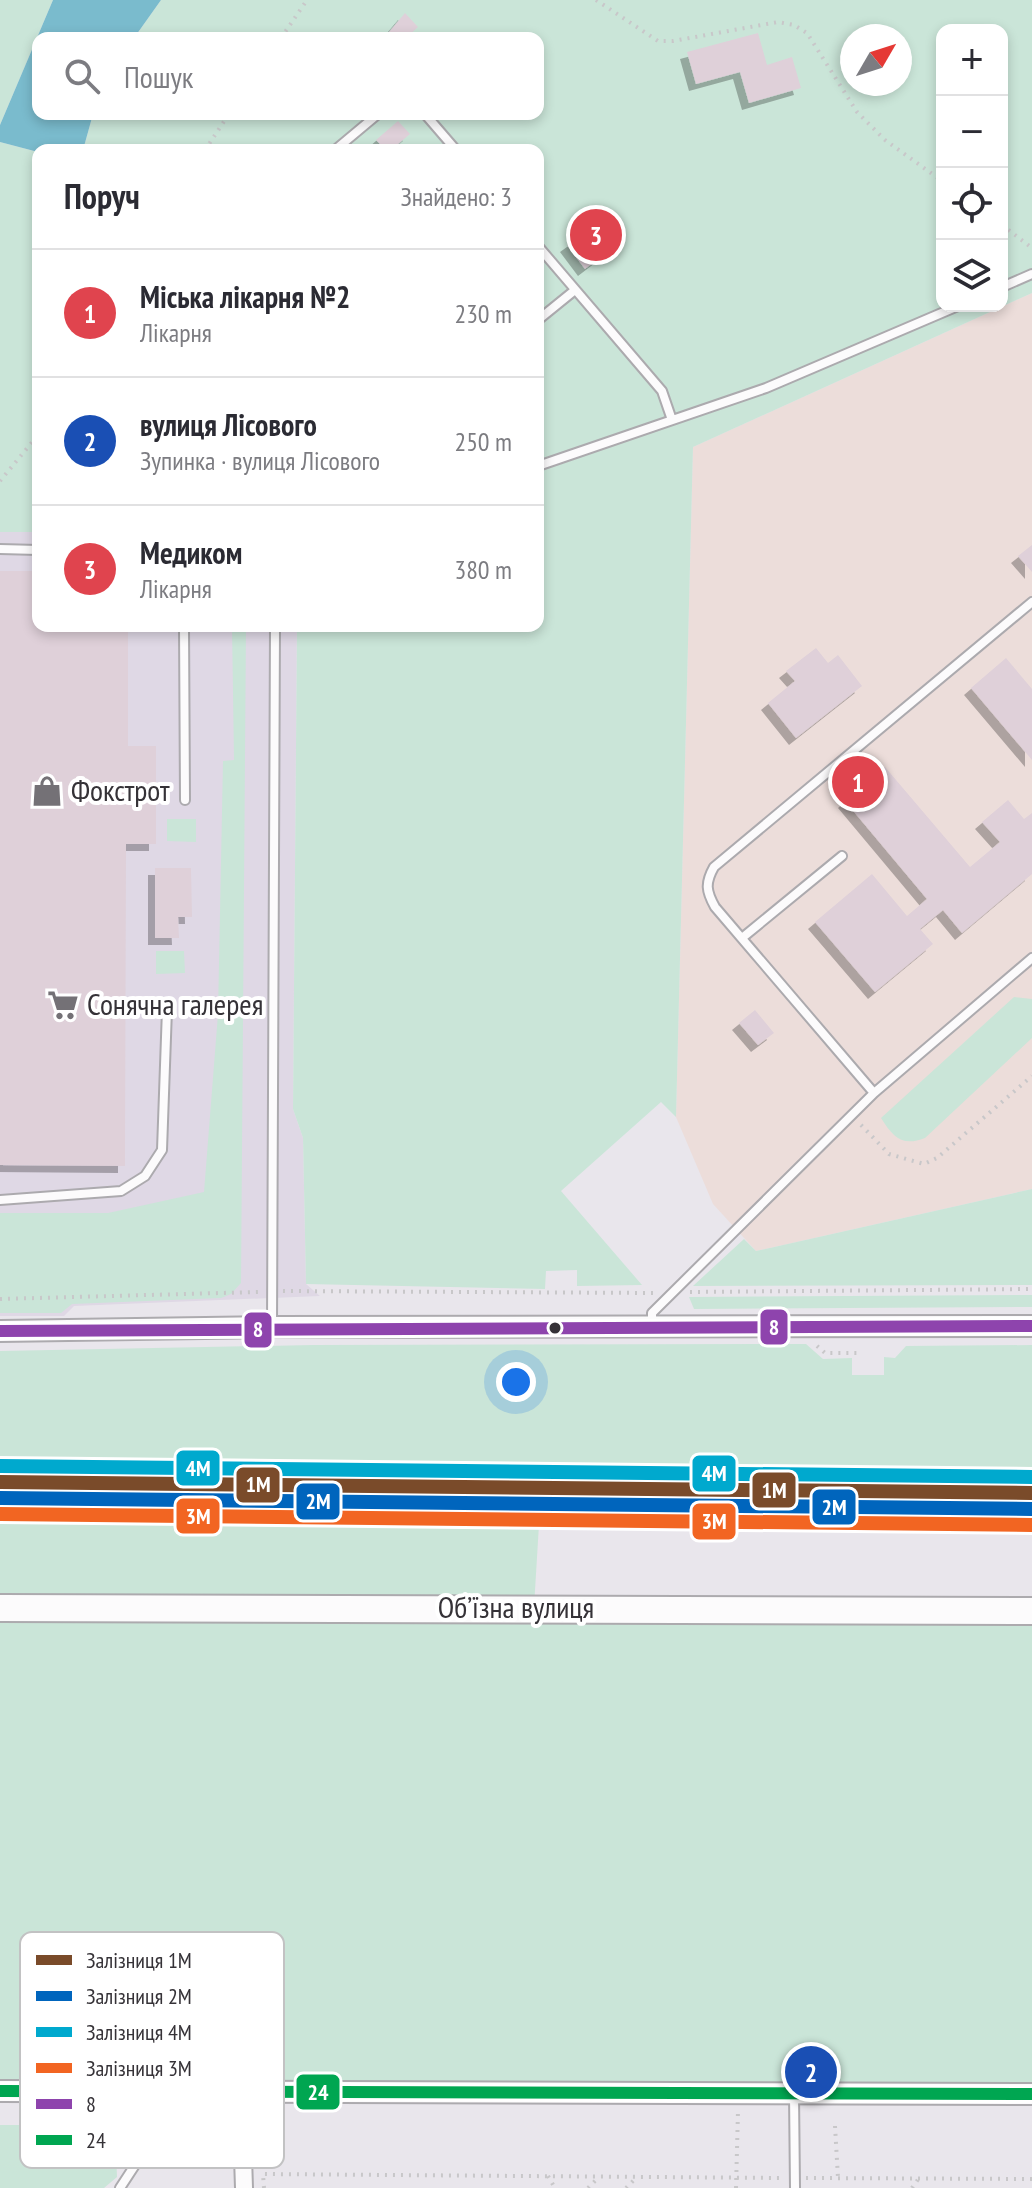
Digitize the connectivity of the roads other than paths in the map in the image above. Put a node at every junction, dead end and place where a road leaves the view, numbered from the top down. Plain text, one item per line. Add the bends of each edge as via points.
1 (371, 120) edge
2 (430, 120) edge
3 (342, 144) edge
4 (451, 144) edge
5 (544, 253) edge
6 (1032, 274) edge
7 (1008, 284) edge
8 (575, 290) junction
9 (944, 312) edge
10 (544, 315) edge
11 (672, 420) junction
12 (544, 464) edge
13 (0, 549) edge
14 (32, 550) edge
15 (1032, 602) edge
16 (184, 632) edge
17 (275, 632) edge
18 (185, 800) dead end
19 (842, 856) dead end
20 (742, 938) junction
21 (1032, 958) edge
22 (167, 1009) dead end
23 (874, 1093) junction
24 (0, 1200) edge
25 (1032, 1326) edge
26 (272, 1327) junction
27 (652, 1327) junction
28 (0, 1331) edge
29 (0, 1608) edge
30 (1032, 1611) edge
31 (0, 2091) edge
32 (20, 2091) edge
33 (284, 2092) edge
34 (794, 2093) junction
35 (1032, 2094) edge
36 (133, 2168) edge
37 (243, 2168) edge
38 (794, 2183) edge
39 (120, 2188) edge
40 (244, 2188) edge

1 - 3 lane
2 - 4 lane
5 - 8 lane
6 - 7 lane
8 - 10 lane
8 - 11 lane via 662,391
9 - 11 lane via 766,388
11 - 12 lane
13 - 14 lane
15 - 20 lane via 714,867 706,881 707,894
16 - 18 lane
17 - 26 lane
19 - 20 lane
20 - 23 lane
21 - 23 lane
22 - 24 lane via 162,1150 145,1176 121,1191
23 - 27 lane via 652,1313
25 - 27 street
26 - 27 street
26 - 28 street
29 - 30 main road, Обʼїзна вулиця
31 - 32 street
33 - 34 street
34 - 35 street
34 - 38 lane
36 - 39 lane
37 - 40 street

